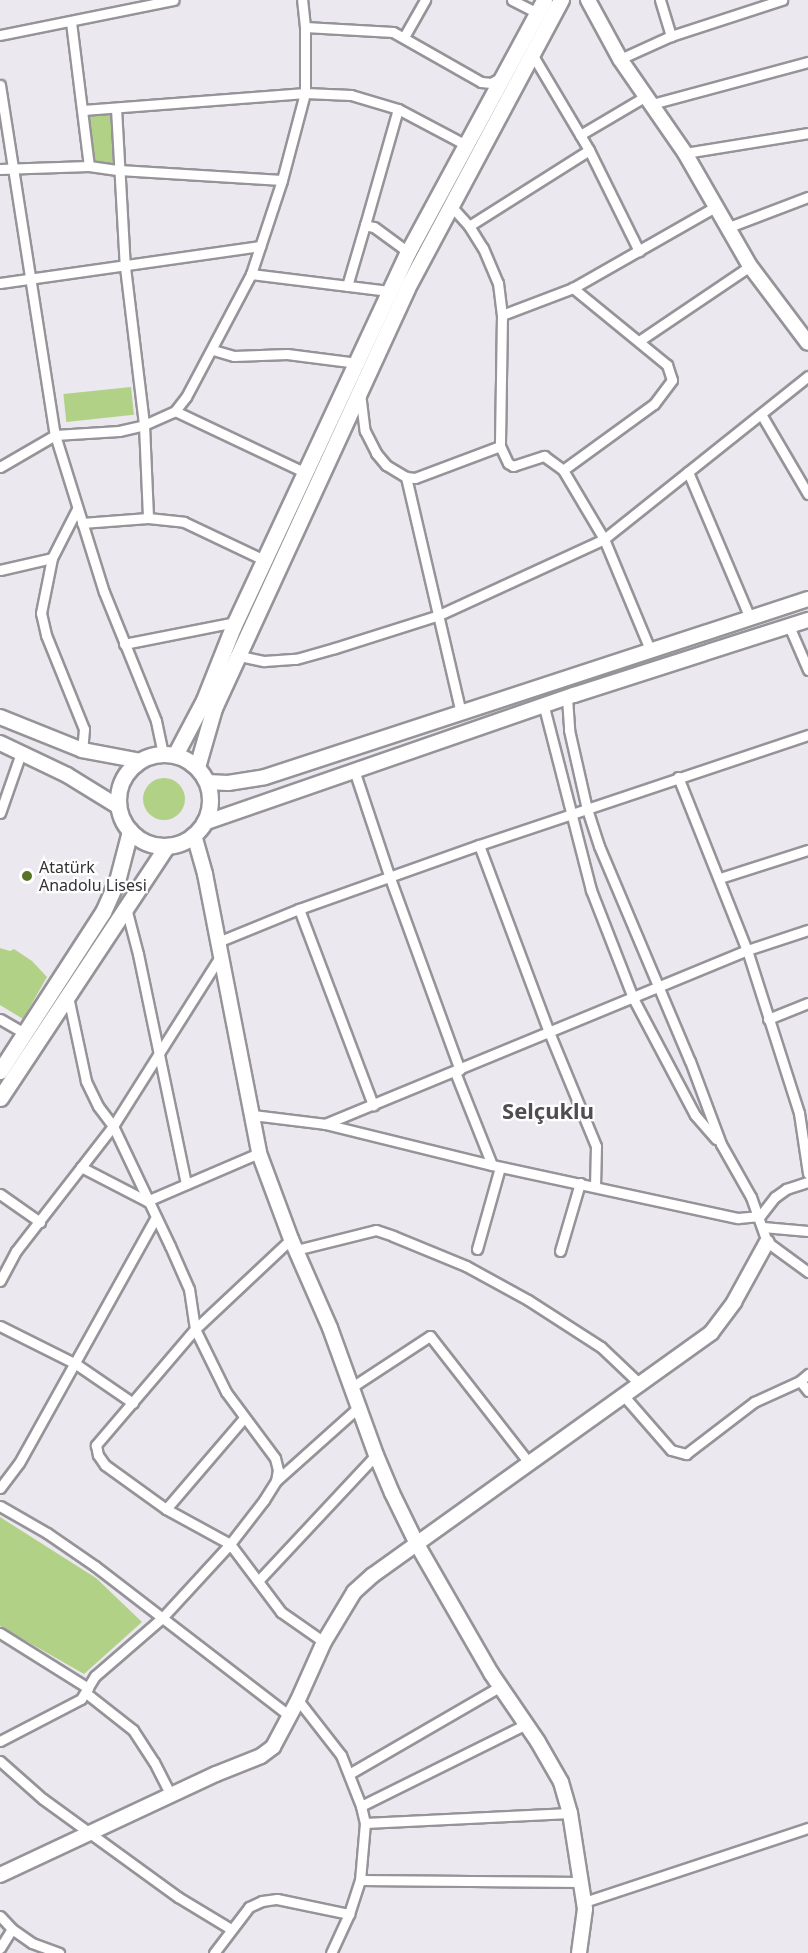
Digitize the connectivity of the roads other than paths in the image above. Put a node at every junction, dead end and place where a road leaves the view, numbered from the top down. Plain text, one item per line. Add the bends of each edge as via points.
1 (122, 0) edge
2 (173, 0) edge
3 (302, 0) edge
4 (425, 0) edge
5 (512, 0) edge
6 (561, 0) edge
7 (588, 0) edge
8 (660, 0) edge
9 (782, 0) edge
10 (540, 7) edge
11 (122, 10) junction
12 (71, 22) junction
13 (305, 27) junction
14 (0, 35) edge
15 (671, 36) junction
16 (404, 37) junction
17 (532, 54) junction
18 (620, 59) junction
19 (808, 62) edge
20 (502, 77) junction
21 (486, 84) junction
22 (0, 85) edge
23 (305, 93) junction
24 (490, 99) junction
25 (649, 100) junction
26 (116, 108) junction
27 (398, 109) junction
28 (83, 110) junction
29 (808, 133) edge
30 (580, 135) junction
31 (466, 145) junction
32 (589, 150) junction
33 (685, 153) junction
34 (5, 155) edge
35 (89, 166) junction
36 (0, 169) edge
37 (12, 170) junction
38 (119, 170) junction
39 (282, 180) junction
40 (808, 196) edge
41 (451, 206) junction
42 (715, 207) junction
43 (365, 225) junction
44 (469, 226) junction
45 (729, 227) junction
46 (260, 246) junction
47 (639, 251) junction
48 (408, 252) junction
49 (750, 266) junction
50 (125, 267) junction
51 (251, 274) junction
52 (30, 279) junction
53 (0, 283) edge
54 (346, 286) junction
55 (573, 288) junction
56 (389, 291) junction
57 (502, 315) junction
58 (639, 341) junction
59 (374, 343) junction
60 (808, 344) edge
61 (213, 350) junction
62 (357, 363) junction
63 (808, 376) edge
64 (360, 393) junction
65 (175, 411) junction
66 (761, 414) junction
67 (144, 425) junction
68 (55, 435) junction
69 (500, 446) junction
70 (0, 467) edge
71 (563, 470) junction
72 (688, 472) junction
73 (306, 473) junction
74 (406, 477) junction
75 (808, 494) edge
76 (77, 509) junction
77 (148, 518) junction
78 (82, 523) junction
79 (604, 539) junction
80 (51, 558) junction
81 (264, 560) junction
82 (0, 570) edge
83 (808, 599) edge
84 (439, 615) junction
85 (750, 618) junction
86 (808, 620) edge
87 (235, 622) junction
88 (789, 626) junction
89 (124, 644) junction
90 (651, 652) junction
91 (231, 654) junction
92 (808, 669) edge
93 (567, 698) junction
94 (544, 707) junction
95 (461, 714) junction
96 (0, 717) edge
97 (808, 735) edge
98 (0, 743) edge
99 (82, 750) junction
100 (21, 753) junction
101 (169, 754) junction
102 (140, 761) junction
103 (197, 768) junction
104 (354, 770) junction
105 (678, 777) junction
106 (207, 782) junction
107 (119, 807) junction
108 (587, 809) junction
109 (0, 813) edge
110 (571, 814) junction
111 (204, 822) junction
112 (130, 831) junction
113 (194, 835) junction
114 (479, 845) junction
115 (167, 846) junction
116 (808, 850) edge
117 (390, 878) junction
118 (720, 878) junction
119 (125, 908) junction
120 (299, 909) junction
121 (808, 930) edge
122 (220, 948) junction
123 (747, 950) junction
124 (658, 987) junction
125 (68, 992) junction
126 (633, 998) junction
127 (808, 1003) edge
128 (0, 1019) edge
129 (768, 1019) junction
130 (549, 1032) junction
131 (24, 1033) junction
132 (158, 1052) junction
133 (0, 1071) edge
134 (457, 1071) junction
135 (0, 1098) edge
136 (373, 1105) junction
137 (253, 1115) junction
138 (325, 1124) junction
139 (113, 1126) junction
140 (721, 1144) junction
141 (259, 1154) junction
142 (496, 1166) junction
143 (81, 1167) junction
144 (808, 1173) edge
145 (808, 1182) edge
146 (580, 1183) junction
147 (186, 1184) junction
148 (595, 1186) junction
149 (0, 1194) edge
150 (147, 1201) junction
151 (760, 1216) junction
152 (155, 1219) junction
153 (40, 1222) junction
154 (763, 1227) junction
155 (808, 1231) edge
156 (767, 1242) junction
157 (293, 1244) junction
158 (477, 1249) dead end
159 (560, 1251) dead end
160 (808, 1272) edge
161 (0, 1281) edge
162 (0, 1326) edge
163 (195, 1329) junction
164 (76, 1364) junction
165 (804, 1377) edge
166 (640, 1384) junction
167 (352, 1386) junction
168 (808, 1391) edge
169 (623, 1395) junction
170 (133, 1402) junction
171 (360, 1406) junction
172 (244, 1418) junction
173 (376, 1455) junction
174 (530, 1464) junction
175 (276, 1481) junction
176 (0, 1488) edge
177 (0, 1506) edge
178 (166, 1509) junction
179 (230, 1544) junction
180 (418, 1546) junction
181 (258, 1581) junction
182 (162, 1618) junction
183 (0, 1633) edge
184 (324, 1642) junction
185 (501, 1686) junction
186 (87, 1690) junction
187 (298, 1700) junction
188 (290, 1716) junction
189 (526, 1724) junction
190 (0, 1741) edge
191 (0, 1761) edge
192 (350, 1774) junction
193 (171, 1795) junction
194 (361, 1806) junction
195 (570, 1813) junction
196 (365, 1823) junction
197 (808, 1828) edge
198 (89, 1832) junction
199 (0, 1875) edge
200 (360, 1880) junction
201 (581, 1882) junction
202 (584, 1902) junction
203 (349, 1914) junction
204 (0, 1916) edge
205 (12, 1929) junction
206 (231, 1929) junction
207 (0, 1948) edge
208 (55, 1952) edge
209 (214, 1953) edge
210 (331, 1953) edge
211 (579, 1953) edge

1 - 11 street
2 - 11 street
3 - 13 street
4 - 16 street
5 - 10 street
6 - 17 main road
7 - 18 street
8 - 15 street
9 - 15 street
10 - 20 main road
11 - 12 street
12 - 14 street
12 - 28 street
13 - 16 street via 393,32
13 - 23 street
15 - 18 street
16 - 21 street
17 - 30 street
17 - 41 main road
18 - 25 street
19 - 25 street
20 - 21 street
20 - 24 main road
21 - 24 street
22 - 34 street
23 - 26 street
23 - 27 street via 351,95
23 - 39 street
24 - 31 main road
25 - 30 street
25 - 33 street
26 - 28 street
26 - 38 street
27 - 31 street
27 - 43 street
28 - 35 street
29 - 33 street
30 - 32 street
31 - 48 main road
32 - 44 street
32 - 47 street
33 - 42 street
34 - 37 street
35 - 37 street
35 - 38 street
36 - 37 street
37 - 52 street
38 - 39 street
38 - 50 street
39 - 46 street
40 - 45 street
41 - 44 street
41 - 59 main road
42 - 45 street
42 - 47 street
43 - 48 street via 374,227
43 - 54 street
44 - 57 street via 498,283
45 - 49 street
46 - 50 street
46 - 51 street
47 - 55 street
48 - 56 main road
49 - 58 street
49 - 60 street
50 - 52 street
50 - 67 street
51 - 54 street
51 - 61 street
52 - 53 street
52 - 68 street
54 - 56 street
55 - 57 street
55 - 58 street
56 - 59 main road
57 - 69 street
58 - 71 street via 672,372 669,387 654,404
59 - 62 main road
59 - 64 main road
61 - 62 street via 234,356 286,354
61 - 65 street
62 - 73 main road
63 - 66 street
64 - 74 street via 365,431 376,453 386,465
64 - 91 main road
65 - 67 street
65 - 73 street
66 - 72 street
66 - 75 street
67 - 68 street via 119,431
67 - 77 street
68 - 70 street
68 - 76 street
69 - 71 street via 513,466 544,456
69 - 74 street via 415,478
71 - 79 street
72 - 79 street
72 - 85 street
73 - 81 main road
74 - 84 street
76 - 78 street
76 - 80 street
77 - 78 street
77 - 81 street via 184,522
78 - 89 street
79 - 84 street
79 - 90 street
80 - 82 street
80 - 99 street via 41,613 84,729
81 - 87 main road
83 - 85 street
84 - 91 street via 296,659 264,661
84 - 95 street
85 - 90 street
86 - 88 street
87 - 89 street
87 - 91 main road
88 - 92 street
88 - 93 street
89 - 101 street
90 - 95 street
91 - 101 main road
91 - 103 main road
93 - 94 street
93 - 108 street via 569,730
94 - 104 street
94 - 110 street
95 - 106 street via 266,777
96 - 99 street
97 - 105 street
98 - 100 street
99 - 102 street
100 - 107 street via 91,788
100 - 109 street
101 - 102 main road
101 - 103 main road
102 - 107 main road via 119,790
103 - 106 main road
104 - 111 street
104 - 117 street
105 - 108 street
105 - 118 street
106 - 111 main road via 210,806
107 - 112 main road
108 - 110 street
108 - 124 street via 598,846
110 - 114 street
110 - 126 street via 591,890
111 - 113 main road
112 - 115 main road via 153,845
112 - 131 main road via 117,881 103,912
113 - 115 main road
113 - 122 street
114 - 117 street
114 - 130 street
115 - 119 main road
116 - 118 street
117 - 120 street
117 - 134 street
118 - 123 street
119 - 125 main road
119 - 132 street
120 - 122 street
120 - 136 street
121 - 123 street
122 - 132 street
122 - 137 street
123 - 124 street
123 - 129 street
124 - 126 street
124 - 140 street
125 - 135 main road
125 - 139 street via 86,1081
126 - 130 street
126 - 140 street via 695,1115
127 - 129 street
128 - 131 street
129 - 144 street via 799,1113
130 - 134 street
130 - 148 street via 596,1146
131 - 133 main road
132 - 139 street
132 - 147 street
134 - 136 street
134 - 142 street
136 - 138 street
137 - 138 street
137 - 141 street
138 - 142 street
139 - 143 street
139 - 150 street
140 - 151 street
141 - 147 street
141 - 157 street
142 - 146 street
142 - 158 street
143 - 150 street
143 - 153 street
145 - 151 street via 781,1193
146 - 148 street
146 - 159 street
147 - 150 street
148 - 151 street via 738,1218
149 - 153 street
150 - 152 street
151 - 154 street
152 - 163 street via 189,1289
152 - 164 street
153 - 161 street via 16,1251
154 - 155 street
154 - 156 street
156 - 160 street
156 - 166 street via 734,1302 711,1333
157 - 163 street
157 - 166 street via 376,1230 393,1236 466,1266 528,1300 601,1347
157 - 167 street
162 - 164 street
163 - 170 street
163 - 172 street via 226,1392
164 - 170 street
164 - 176 street via 19,1463
165 - 168 street
165 - 169 street via 754,1402 686,1454 671,1450
166 - 169 street
167 - 171 street
167 - 174 street via 430,1336
169 - 174 street
170 - 178 street via 99,1438 99,1455 105,1465
171 - 173 street
171 - 175 street
172 - 175 street via 275,1458
172 - 178 street
173 - 180 street
173 - 181 street
174 - 180 street
175 - 179 street
177 - 182 street via 95,1566
178 - 179 street
179 - 181 street
179 - 182 street
180 - 184 street via 354,1592
180 - 185 street
181 - 184 street via 281,1612
182 - 186 street via 95,1676
182 - 188 street
183 - 186 street
184 - 187 street
185 - 189 street
185 - 192 street
186 - 190 street via 81,1699
186 - 193 street via 133,1730
187 - 188 street
187 - 192 street via 341,1755
188 - 193 street via 273,1748 261,1756
189 - 194 street
189 - 195 street via 561,1782
191 - 198 street
192 - 194 street
193 - 198 street
194 - 196 street
195 - 196 street
195 - 201 street
196 - 200 street
197 - 202 street
198 - 199 street
198 - 206 street via 178,1898
200 - 201 street
200 - 203 street
201 - 202 street
202 - 211 street
203 - 206 street via 276,1899 249,1907
203 - 210 street
204 - 205 street
205 - 207 street
205 - 208 street
206 - 209 street

